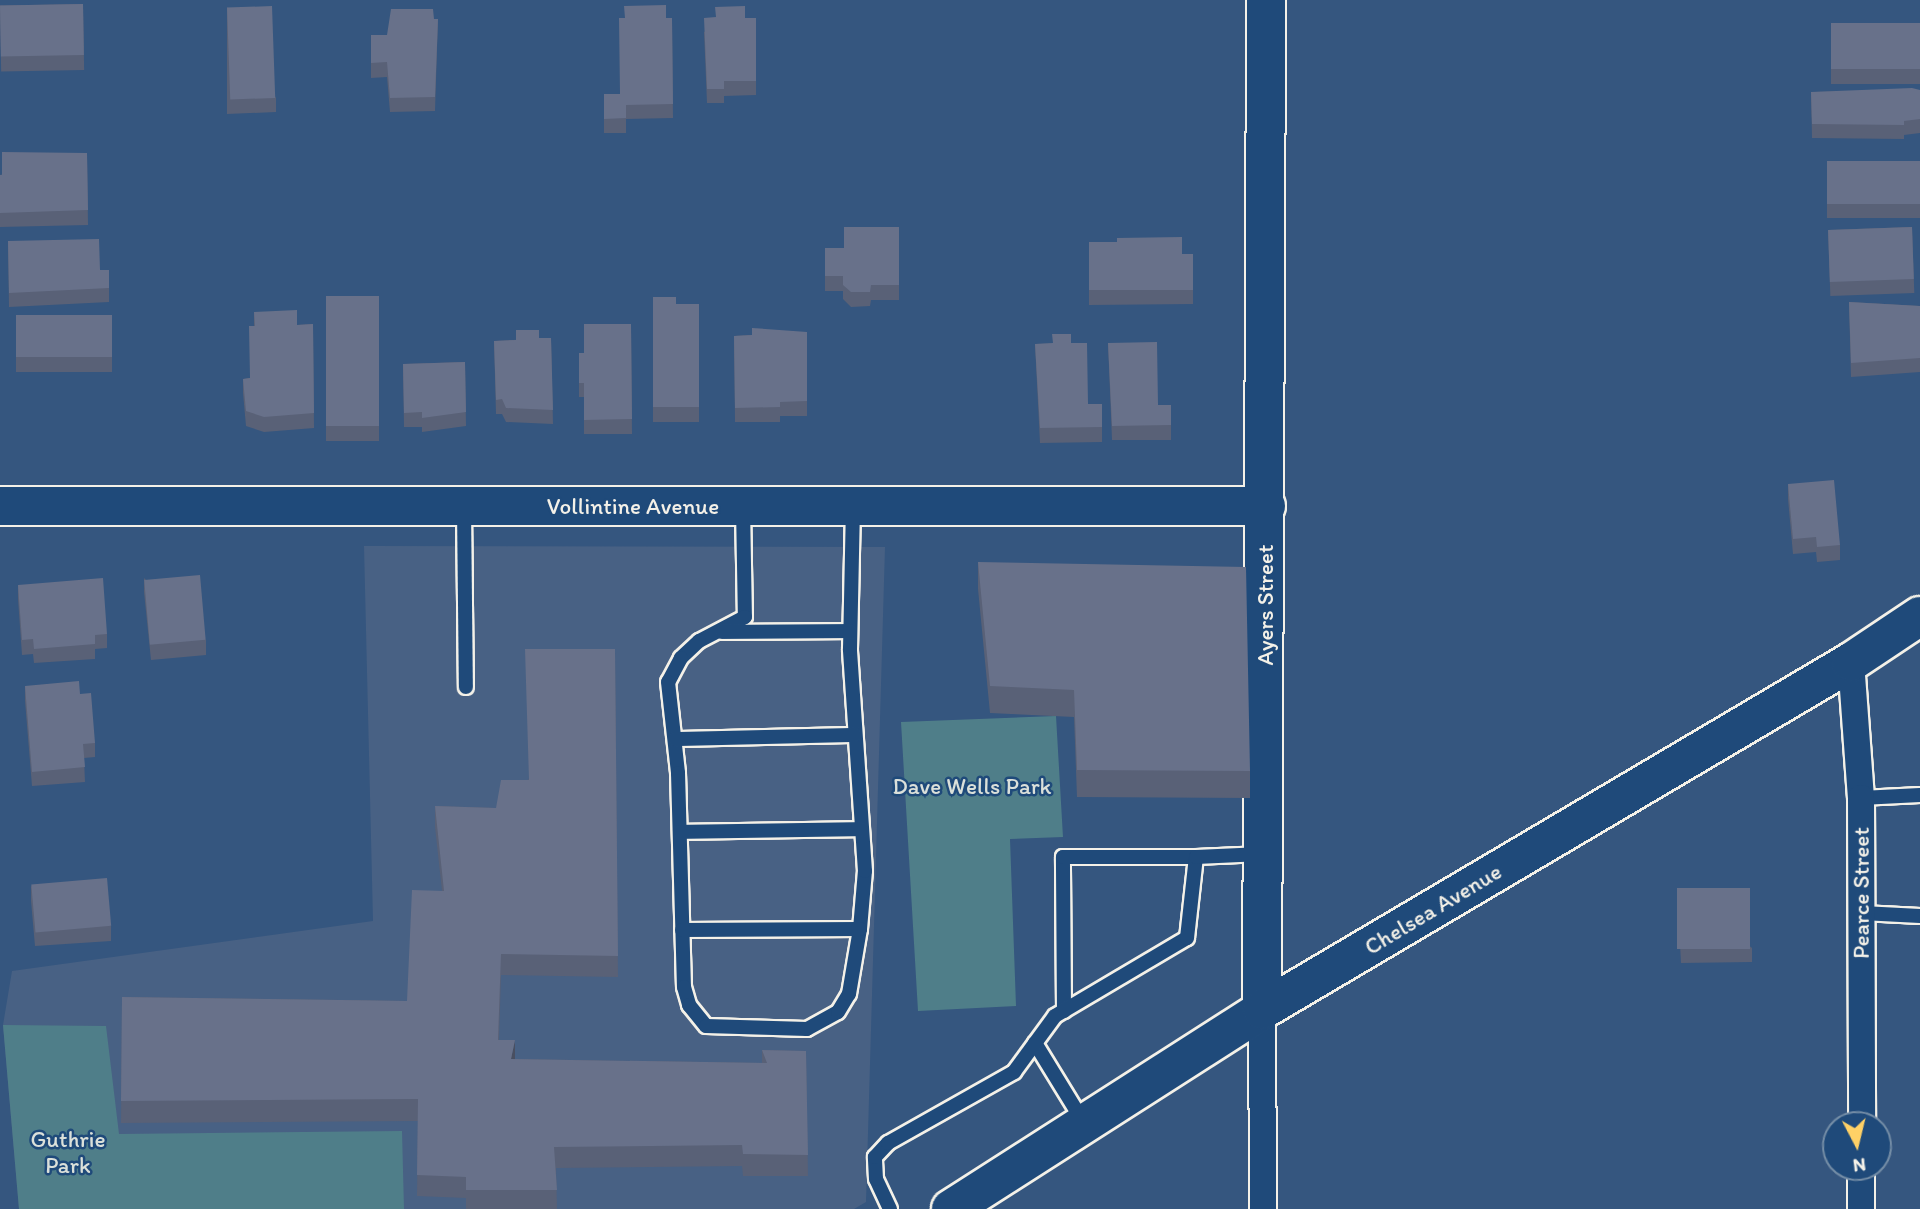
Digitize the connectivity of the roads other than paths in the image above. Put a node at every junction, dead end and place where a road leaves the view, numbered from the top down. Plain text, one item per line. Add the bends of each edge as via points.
1 (1266, 0) edge
2 (0, 506) edge
3 (464, 506) junction
4 (743, 506) junction
5 (853, 506) junction
6 (1266, 506) junction
7 (1916, 625) edge
8 (850, 631) junction
9 (720, 632) junction
10 (1851, 662) junction
11 (467, 687) dead end
12 (855, 735) junction
13 (675, 739) junction
14 (1920, 795) edge
15 (1861, 798) junction
16 (862, 828) junction
17 (680, 832) junction
18 (1263, 854) junction
19 (1196, 857) junction
20 (1862, 914) junction
21 (1920, 916) edge
22 (860, 929) junction
23 (682, 930) junction
24 (1262, 1010) junction
25 (1064, 1011) junction
26 (1035, 1043) junction
27 (1861, 1111) edge
28 (1084, 1124) junction
29 (1861, 1181) edge
30 (890, 1209) edge
31 (951, 1209) edge
32 (1263, 1209) edge
33 (1861, 1209) edge

1 - 6 street, Ayers Street
2 - 3 street, Vollintine Avenue
3 - 4 street, Vollintine Avenue
3 - 11 lane
4 - 5 street, Vollintine Avenue
4 - 9 lane via 745,617
5 - 6 street, Vollintine Avenue
5 - 8 lane
6 - 18 street, Ayers Street
7 - 10 street, Chelsea Avenue
8 - 9 lane
8 - 12 lane
9 - 13 lane via 699,641 672,670 668,682
10 - 15 street, Pearce Street
10 - 24 street, Chelsea Avenue
12 - 13 lane
12 - 16 lane
13 - 17 lane
14 - 15 lane
15 - 20 street, Pearce Street
16 - 17 lane
16 - 22 lane
17 - 23 lane
18 - 19 lane
18 - 24 street, Ayers Street
19 - 25 lane via 1187,938
19 - 25 lane via 1063,857
20 - 21 lane
20 - 27 street, Pearce Street
22 - 23 lane
22 - 23 lane via 849,994 838,1012 807,1029 706,1026 697,1018 684,987
24 - 28 street, Chelsea Avenue
24 - 32 street, Ayers Street
25 - 26 lane
26 - 28 lane
26 - 30 lane via 1014,1072 888,1143 876,1157 876,1179
28 - 31 street, Chelsea Avenue
29 - 33 street

